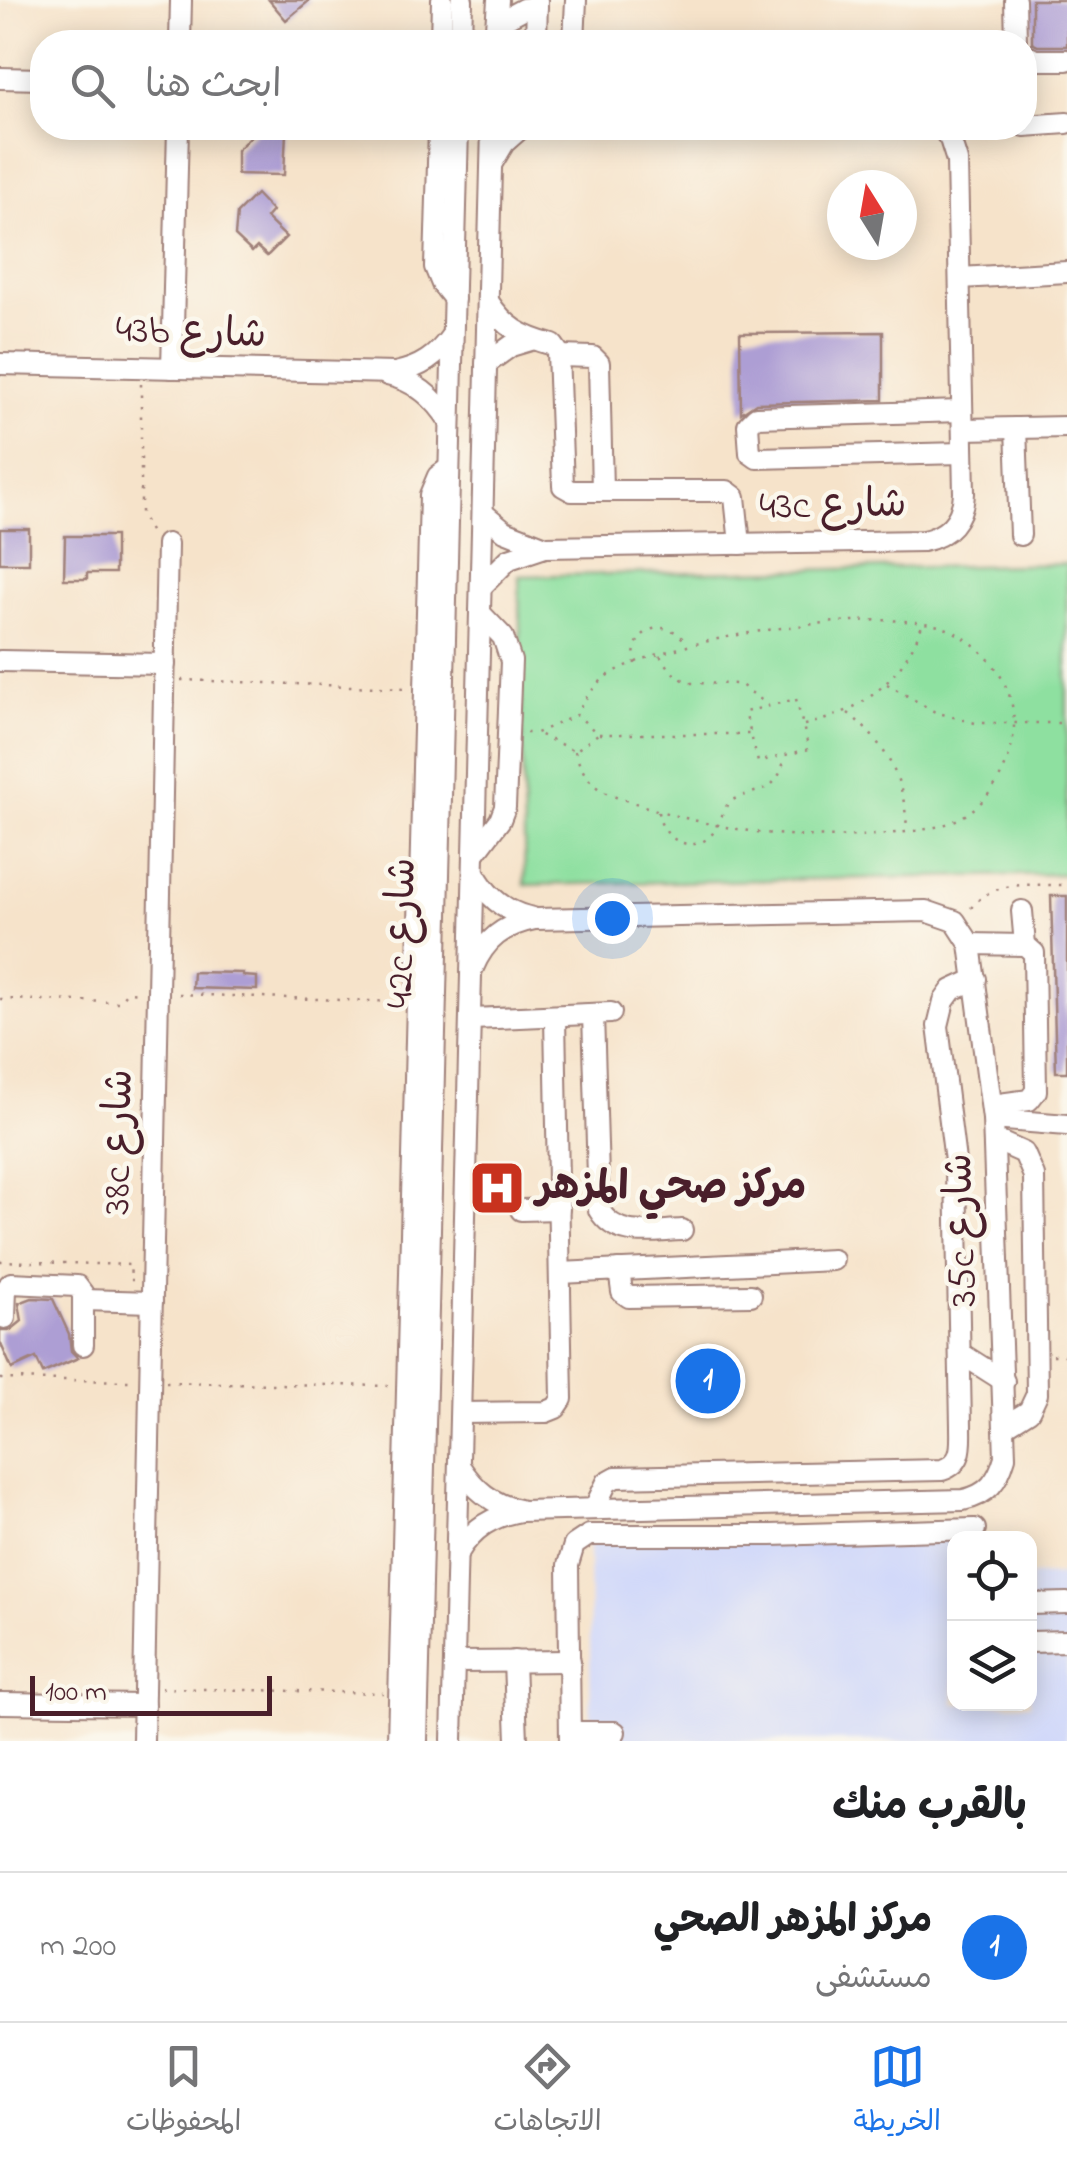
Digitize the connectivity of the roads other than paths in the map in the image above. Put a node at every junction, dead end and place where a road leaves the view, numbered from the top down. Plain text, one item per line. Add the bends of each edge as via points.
1 (181, 0) edge
2 (442, 0) edge
3 (462, 0) edge
4 (498, 0) edge
5 (576, 0) edge
6 (1015, 0) edge
7 (537, 3) edge
8 (180, 30) edge
9 (442, 30) edge
10 (461, 30) edge
11 (496, 30) edge
12 (500, 30) edge
13 (536, 30) edge
14 (575, 30) edge
15 (1016, 30) edge
16 (1037, 60) edge
17 (1067, 60) edge
18 (0, 78) edge
19 (30, 79) edge
20 (1067, 123) edge
21 (1037, 125) edge
22 (178, 140) edge
23 (439, 140) edge
24 (458, 140) edge
25 (492, 140) edge
26 (508, 140) edge
27 (949, 140) edge
28 (491, 164) junction
29 (1067, 272) edge
30 (960, 278) junction
31 (454, 298) junction
32 (488, 301) junction
33 (452, 335) junction
34 (531, 340) junction
35 (559, 356) junction
36 (0, 364) edge
37 (486, 364) junction
38 (172, 368) junction
39 (380, 374) junction
40 (962, 420) junction
41 (450, 422) junction
42 (1016, 428) junction
43 (1067, 428) edge
44 (963, 452) junction
45 (450, 468) junction
46 (602, 491) junction
47 (483, 513) junction
48 (1020, 534) dead end
49 (167, 544) road end
50 (740, 544) junction
51 (545, 547) junction
52 (481, 587) junction
53 (480, 613) junction
54 (0, 660) edge
55 (165, 664) junction
56 (475, 864) junction
57 (1022, 912) dead end
58 (535, 919) junction
59 (966, 936) junction
60 (1026, 945) junction
61 (473, 968) junction
62 (976, 979) junction
63 (555, 1017) junction
64 (472, 1019) junction
65 (993, 1121) junction
66 (1067, 1125) edge
67 (559, 1209) junction
68 (521, 1210) dead end
69 (682, 1230) dead end
70 (833, 1260) dead end
71 (619, 1270) junction
72 (560, 1273) junction
73 (152, 1291) junction
74 (751, 1295) dead end
75 (84, 1300) junction
76 (5, 1318) dead end
77 (83, 1344) dead end
78 (960, 1352) junction
79 (1004, 1381) junction
80 (462, 1413) junction
81 (1005, 1426) junction
82 (460, 1467) junction
83 (902, 1470) junction
84 (972, 1498) junction
85 (919, 1501) junction
86 (781, 1502) junction
87 (594, 1509) junction
88 (520, 1510) junction
89 (975, 1531) edge
90 (947, 1534) edge
91 (771, 1535) junction
92 (458, 1553) junction
93 (1067, 1603) edge
94 (1037, 1604) edge
95 (1067, 1641) edge
96 (1037, 1642) edge
97 (514, 1661) junction
98 (570, 1661) junction
99 (455, 1662) junction
100 (144, 1696) junction
101 (0, 1703) edge
102 (615, 1732) dead end
103 (570, 1736) edge
104 (144, 1741) edge
105 (398, 1741) edge
106 (417, 1741) edge
107 (452, 1741) edge
108 (516, 1741) edge

1 - 8 street
2 - 9 street
3 - 10 street
4 - 11 street
5 - 14 street
6 - 15 street
7 - 12 street
7 - 13 street
16 - 17 street
18 - 19 street
20 - 21 street
22 - 38 street
23 - 31 street via 435,266
24 - 31 street, 42c شارع
25 - 28 street, 42c شارع
26 - 28 street
27 - 30 street, 43c شارع via 957,160
28 - 32 street, 42c شارع
29 - 30 street
30 - 40 street, 43c شارع
31 - 33 street, 42c شارع
32 - 34 street via 510,328
32 - 37 street, 42c شارع
33 - 39 street, 43b شارع via 422,365
33 - 41 street, 42c شارع
34 - 35 street via 553,345
34 - 37 street
35 - 46 street via 593,357 598,363
35 - 46 street via 561,482 572,491
36 - 38 street, 43b شارع
37 - 47 street, 42c شارع
38 - 39 street, 43b شارع
39 - 41 street, 43b شارع via 422,389
40 - 42 street
40 - 44 street, 43c شارع
40 - 44 street via 756,417 748,424 750,453 757,458
41 - 45 street, 42c شارع
42 - 43 street
42 - 48 street
44 - 50 street, 43c شارع via 961,513 932,539
45 - 105 street via 430,495
45 - 106 street, 42c شارع
46 - 50 street via 727,490 736,502
47 - 51 street, 43c شارع via 505,531
47 - 52 street, 42c شارع
49 - 55 street, 38c شارع
50 - 51 street, 43c شارع
51 - 52 street, 43c شارع via 509,560
52 - 53 street, 42c شارع
53 - 56 street, 42c شارع
53 - 56 street via 503,637 511,661 505,807
54 - 55 street
55 - 73 street, 38c شارع
56 - 58 street via 483,888 506,909
56 - 61 street, 42c شارع
57 - 60 street
58 - 59 street via 926,911 946,916
58 - 61 street via 496,934
59 - 60 street
59 - 62 street, 35c شارع
60 - 65 street via 1034,953 1036,1091
61 - 64 street, 42c شارع
62 - 65 street, 35c شارع
62 - 78 street via 952,990 938,1026 956,1169
63 - 64 street
63 - 67 street
63 - 69 street via 602,1014 600,1210 626,1232
64 - 80 street, 42c شارع
65 - 66 street
65 - 79 street, 35c شارع
65 - 81 street via 1024,1154 1034,1176 1037,1394 1028,1411
67 - 68 street
67 - 72 street
70 - 71 street
71 - 72 street
71 - 74 street via 629,1297
72 - 80 street via 562,1399 552,1410
73 - 75 street
73 - 100 street, 38c شارع
75 - 76 street via 72,1284 12,1283
75 - 77 street
78 - 79 street
78 - 83 street via 959,1458 942,1470
79 - 81 street, 35c شارع
80 - 82 street, 42c شارع
81 - 84 street, 35c شارع via 999,1475
82 - 88 street via 492,1500
82 - 92 street, 42c شارع
83 - 85 street
83 - 87 street via 616,1477
84 - 85 street
84 - 89 street
85 - 86 street
86 - 87 street
86 - 91 street
87 - 88 street
88 - 92 street via 477,1528
90 - 91 street
91 - 98 street via 588,1535 570,1553
92 - 99 street, 42c شارع
93 - 94 street
95 - 96 street
97 - 98 street
97 - 99 street
97 - 108 street
98 - 103 street
99 - 107 street, 42c شارع
100 - 101 street
100 - 104 street, 38c شارع
102 - 103 street

